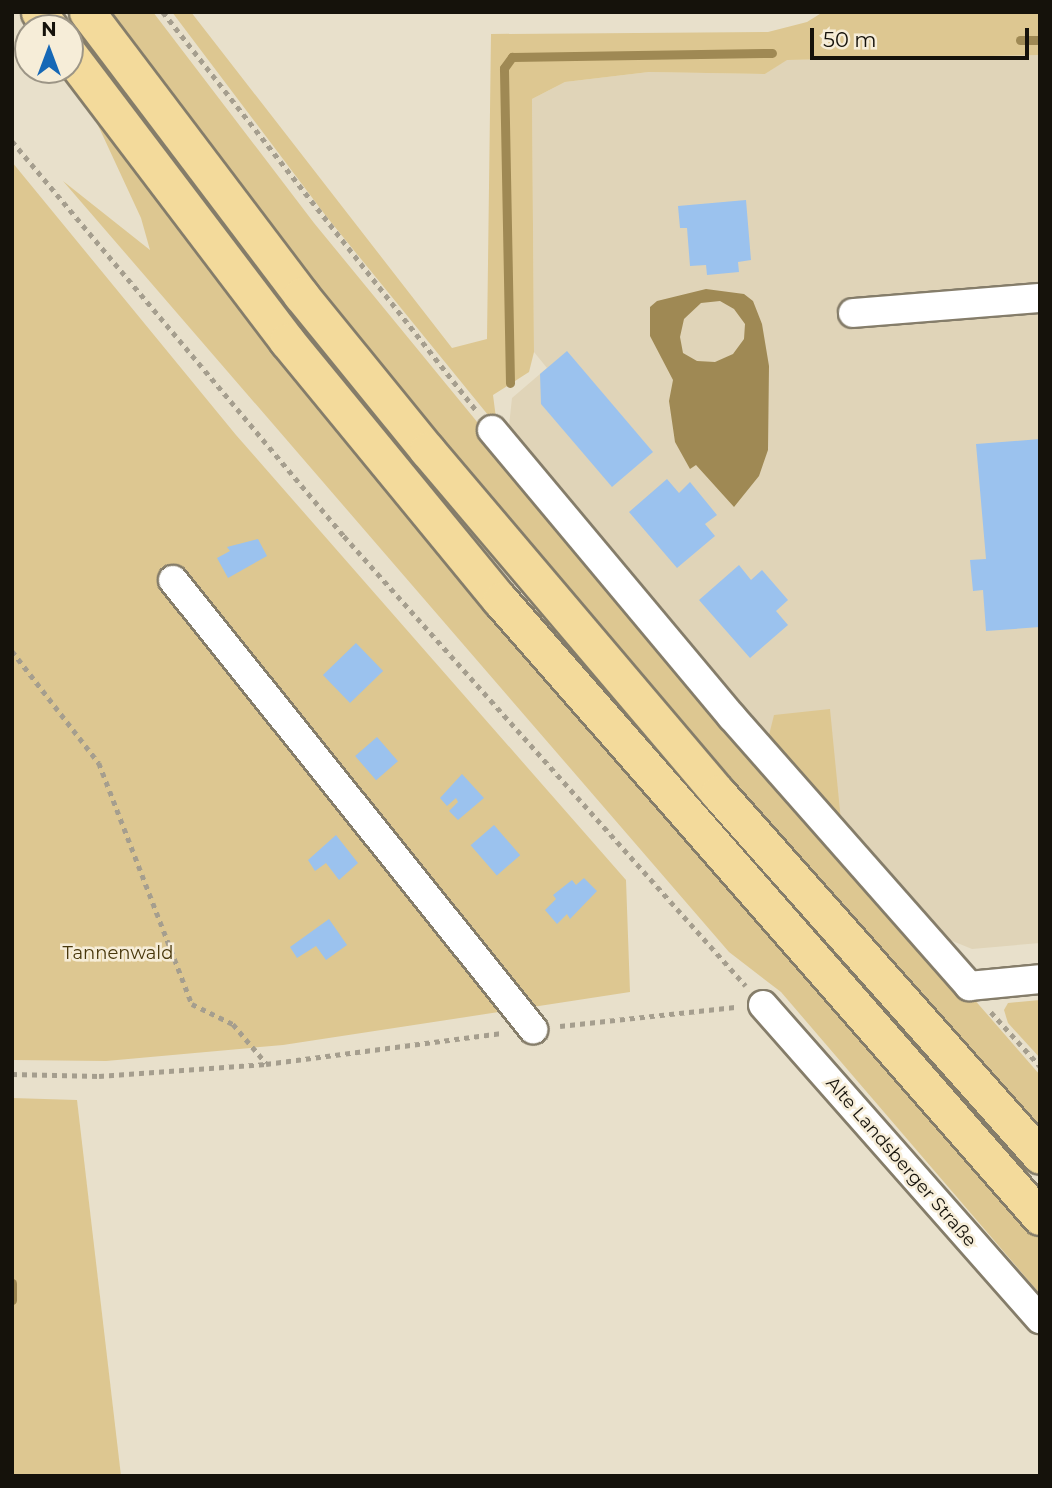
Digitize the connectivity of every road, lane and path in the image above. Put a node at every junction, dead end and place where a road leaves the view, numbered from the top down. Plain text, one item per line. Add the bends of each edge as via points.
1 (87, 12) edge
2 (163, 12) edge
3 (84, 73) edge
4 (12, 141) edge
5 (1040, 298) edge
6 (853, 313) dead end
7 (492, 430) joint
8 (173, 580) dead end
9 (12, 651) edge
10 (1040, 979) edge
11 (969, 986) junction
12 (763, 1005) joint
13 (533, 1029) dead end
14 (369, 1050) dead end
15 (266, 1064) junction
16 (1040, 1066) edge
17 (12, 1074) edge
18 (1040, 1156) edge
19 (1040, 1217) edge
20 (1040, 1320) edge

1 - 18 main road via 293,285 460,490 718,793
2 - 7 path
3 - 19 main road via 287,341 491,589
4 - 12 path via 344,536
5 - 6 street
7 - 11 street via 732,717
8 - 13 street
9 - 15 path via 99,762 192,1004 233,1024
10 - 11 street
11 - 16 path
12 - 20 street, Alte Landsberger Straße
14 - 15 path
15 - 17 path via 99,1076

